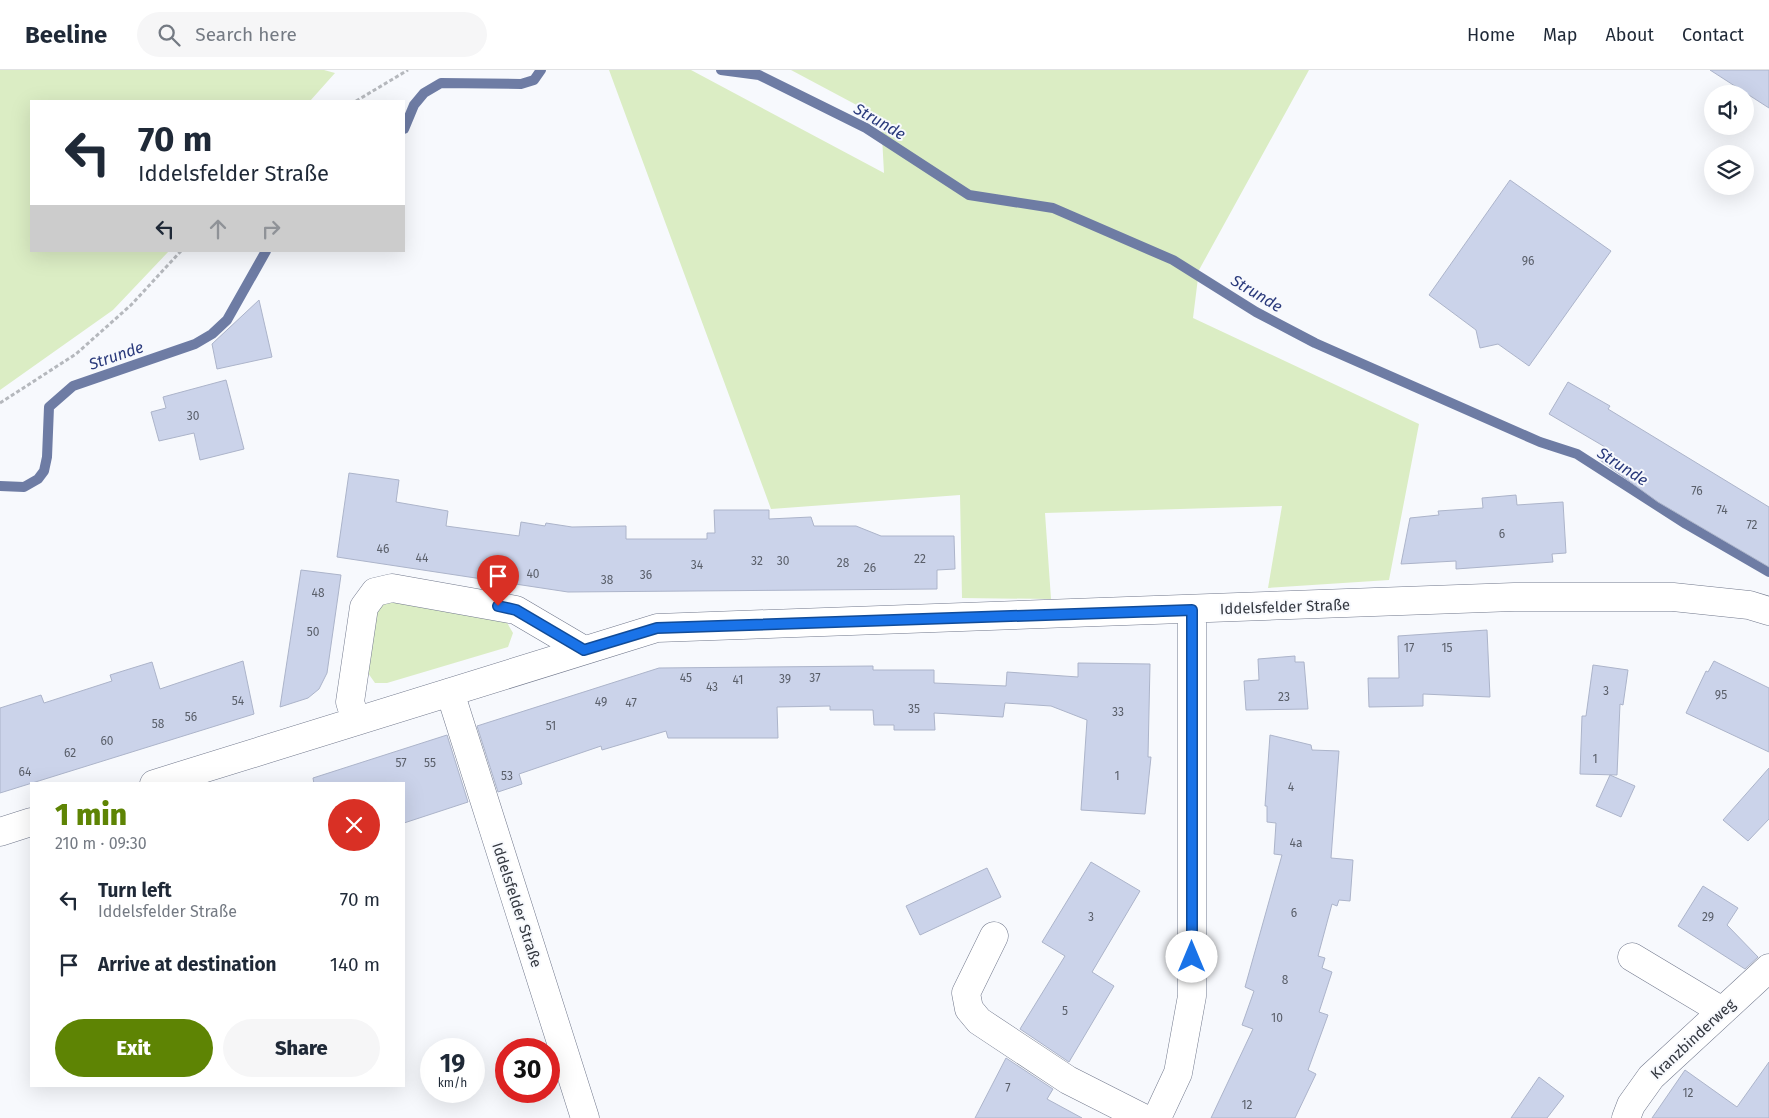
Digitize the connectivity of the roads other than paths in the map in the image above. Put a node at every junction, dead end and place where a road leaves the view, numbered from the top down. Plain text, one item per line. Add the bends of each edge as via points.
1 (1759, 608) edge
2 (1192, 610) junction
3 (584, 650) junction
4 (450, 692) junction
5 (356, 721) junction
6 (160, 782) edge
7 (30, 822) edge
8 (0, 832) edge
9 (994, 936) dead end
10 (1632, 957) dead end
11 (1769, 968) edge
12 (1722, 1011) junction
13 (585, 1118) edge
14 (1143, 1118) edge
15 (1157, 1118) edge
16 (1626, 1118) edge

1 - 2 street, Iddelsfelder Straße via 1673,597 1514,597
2 - 3 street, Iddelsfelder Straße via 657,628
2 - 15 street via 1192,996 1178,1073
3 - 4 street, Iddelsfelder Straße
3 - 5 street via 516,610 392,588 375,592 364,608 350,702
4 - 5 street, Iddelsfelder Straße
4 - 13 street, Iddelsfelder Straße
5 - 6 street, Iddelsfelder Straße
7 - 8 street
9 - 14 street via 966,993 969,1009 979,1021 1068,1080
10 - 12 street
11 - 12 street, Kranzbinderweg
12 - 16 street, Kranzbinderweg via 1651,1077

